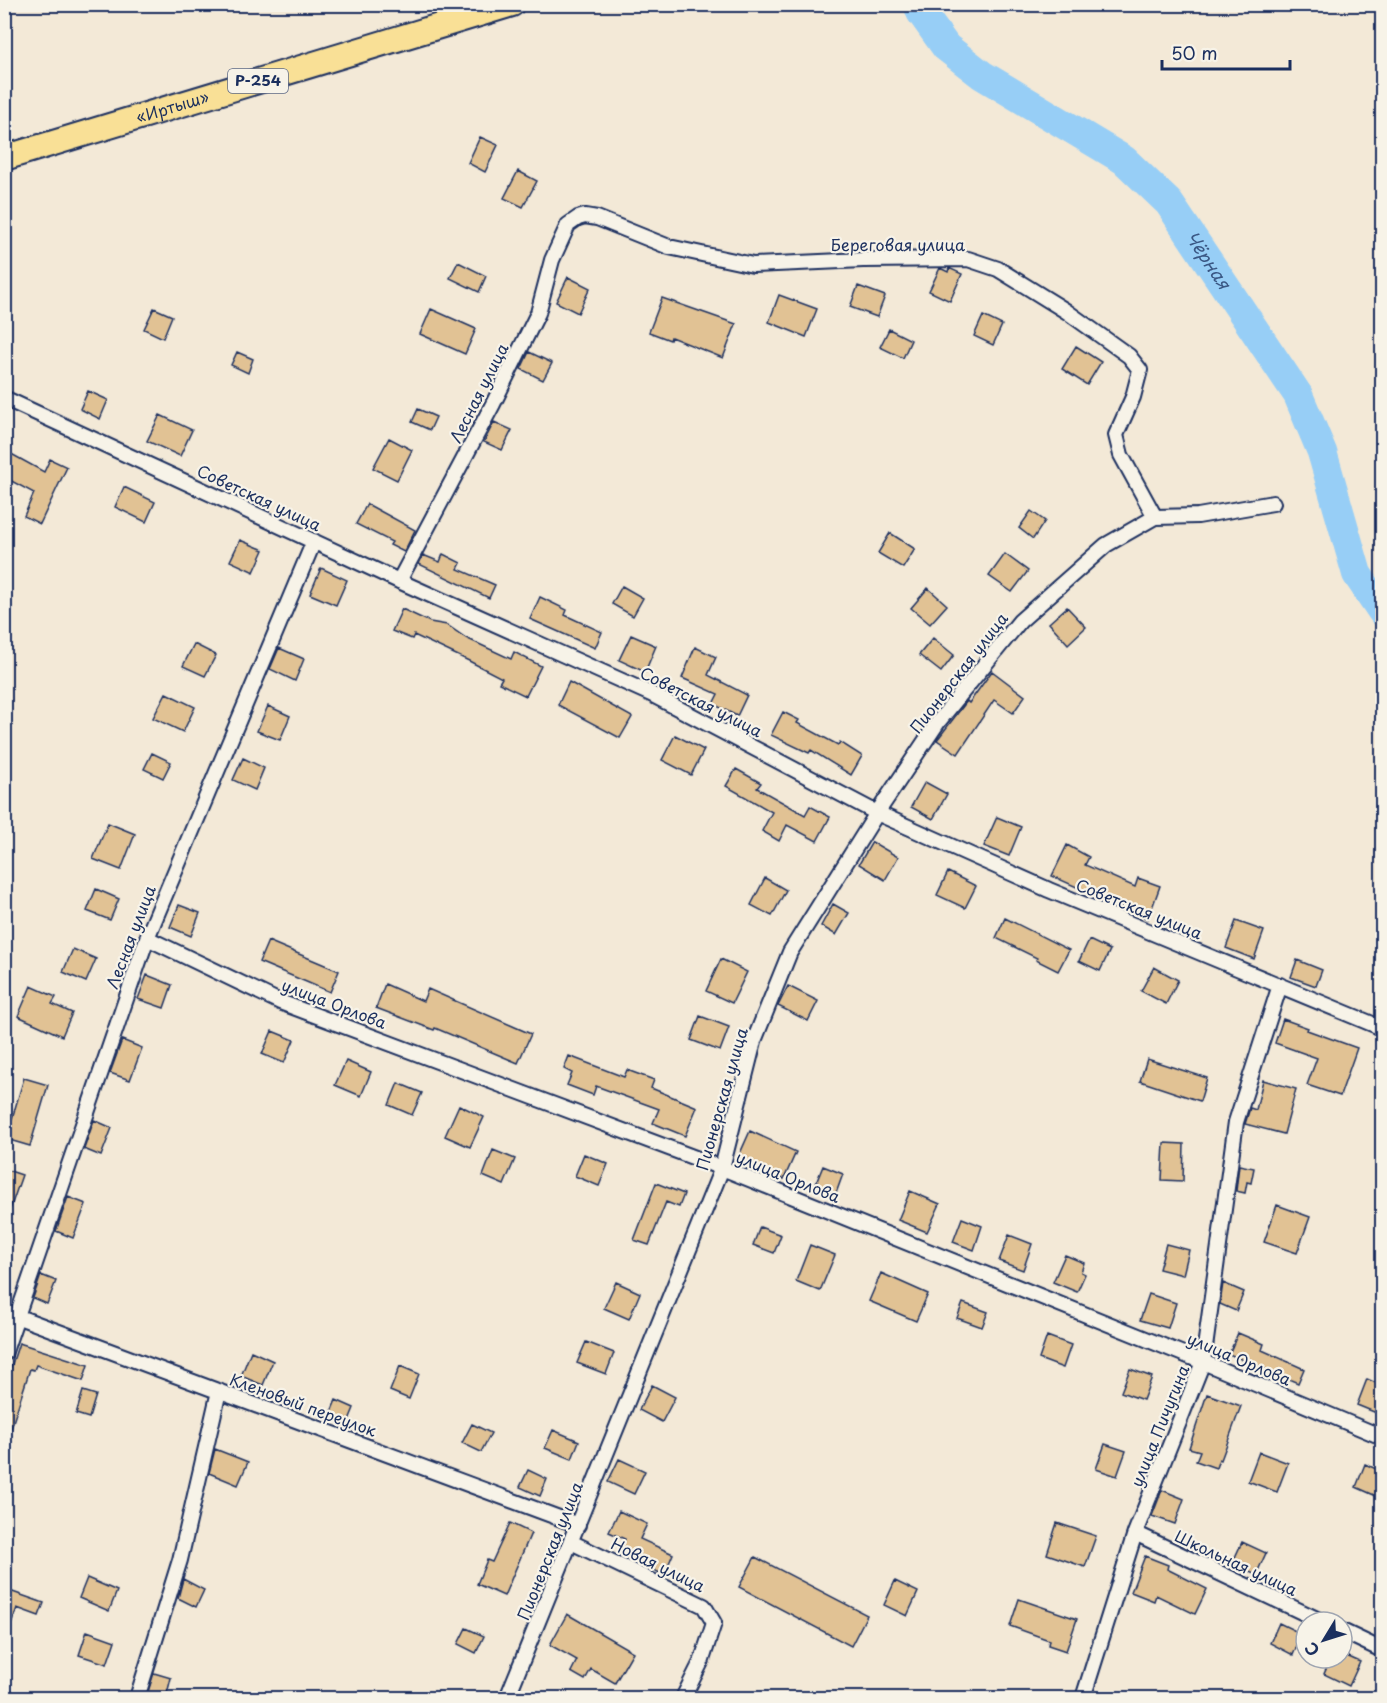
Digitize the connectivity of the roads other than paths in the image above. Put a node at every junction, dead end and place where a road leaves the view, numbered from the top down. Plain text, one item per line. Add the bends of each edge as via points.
1 (512, 4) edge
2 (4, 158) edge
3 (578, 218) joint
4 (6, 398) edge
5 (1273, 503) dead end
6 (1155, 518) junction
7 (314, 541) junction
8 (399, 581) junction
9 (877, 813) junction
10 (147, 938) junction
11 (1280, 985) junction
12 (1383, 1028) edge
13 (722, 1168) junction
14 (16, 1316) junction
15 (4, 1354) edge
16 (1203, 1362) junction
17 (219, 1391) junction
18 (1383, 1437) edge
19 (578, 1525) junction
20 (1135, 1533) junction
21 (571, 1542) junction
22 (1298, 1610) edge
23 (1354, 1637) edge
24 (1383, 1650) edge
25 (137, 1698) edge
26 (507, 1698) edge
27 (683, 1698) edge
28 (1083, 1698) edge

1 - 2 highway, «Иртыш» / Р-254
3 - 6 street, Береговая улица via 597,218 669,247 753,265 968,259 998,269 1066,311 1129,356 1140,370 1116,435 1121,455
3 - 8 street, Лесная улица via 568,225 552,260 538,313
4 - 7 street, Советская улица
5 - 6 street, Пионерская улица via 1198,516
6 - 9 street, Пионерская улица via 1106,545 1020,621 938,722
7 - 8 street, Советская улица
7 - 10 street, Лесная улица
8 - 9 street, Советская улица via 651,694
9 - 11 street, Советская улица via 1049,890
9 - 13 street, Пионерская улица via 790,952 754,1041
10 - 13 street, улица Орлова via 280,1002
10 - 14 street, Лесная улица
11 - 12 street, Советская улица
11 - 16 street, улица Пичугина via 1236,1122
13 - 16 street, улица Орлова
13 - 19 street, Пионерская улица
14 - 15 street, Лесная улица
14 - 17 street, Кленовый переулок
16 - 18 street, улица Орлова
16 - 20 street, улица Пичугина
17 - 19 street, Кленовый переулок
17 - 25 street via 180,1560
19 - 21 street, Пионерская улица
20 - 22 street, Школьная улица
20 - 28 street, улица Пичугина
21 - 26 street, Пионерская улица
21 - 27 street, Новая улица via 704,1605 714,1623 702,1660
23 - 24 street

